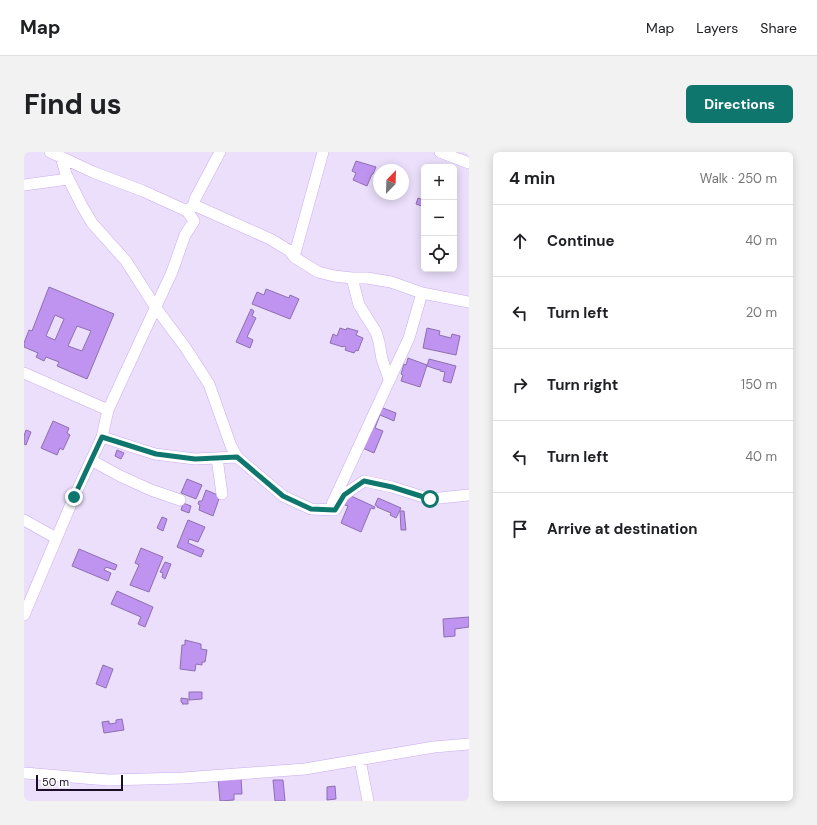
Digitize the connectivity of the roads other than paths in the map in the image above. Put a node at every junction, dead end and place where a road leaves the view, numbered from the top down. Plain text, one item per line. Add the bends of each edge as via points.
1 (50, 152) edge
2 (220, 152) edge
3 (323, 152) edge
4 (440, 152) edge
5 (61, 157) junction
6 (469, 162) edge
7 (68, 179) junction
8 (24, 186) edge
9 (191, 208) junction
10 (294, 257) junction
11 (352, 278) junction
12 (422, 294) junction
13 (469, 302) edge
14 (156, 308) junction
15 (24, 373) edge
16 (390, 379) junction
17 (108, 410) junction
18 (102, 437) junction
19 (237, 457) junction
20 (217, 458) junction
21 (91, 460) junction
22 (222, 494) dead end
23 (469, 495) edge
24 (180, 500) dead end
25 (329, 510) junction
26 (24, 520) edge
27 (56, 538) junction
28 (24, 615) edge
29 (469, 744) edge
30 (360, 760) junction
31 (24, 773) edge
32 (368, 801) edge

1 - 5 street
2 - 9 street
3 - 10 street
4 - 6 street
5 - 7 street
5 - 9 street via 93,172
7 - 8 street
7 - 14 street via 92,222 126,261
9 - 10 street via 270,239 290,251
9 - 14 street via 194,221
10 - 11 street via 318,272
11 - 12 street via 391,282
11 - 16 street via 359,306 376,332
12 - 13 street
12 - 16 street via 409,338
14 - 17 street
14 - 19 street via 209,384
15 - 17 street
16 - 25 street
17 - 18 street
18 - 20 street via 156,454 195,459
18 - 21 street
19 - 20 street
19 - 25 street via 283,496 311,509
20 - 22 street
21 - 24 street via 151,490
21 - 27 street
23 - 25 street via 430,499 364,481 344,495 335,510
26 - 27 street
27 - 28 street
29 - 30 street via 434,747
30 - 31 street via 305,769 183,778 108,780
30 - 32 street

